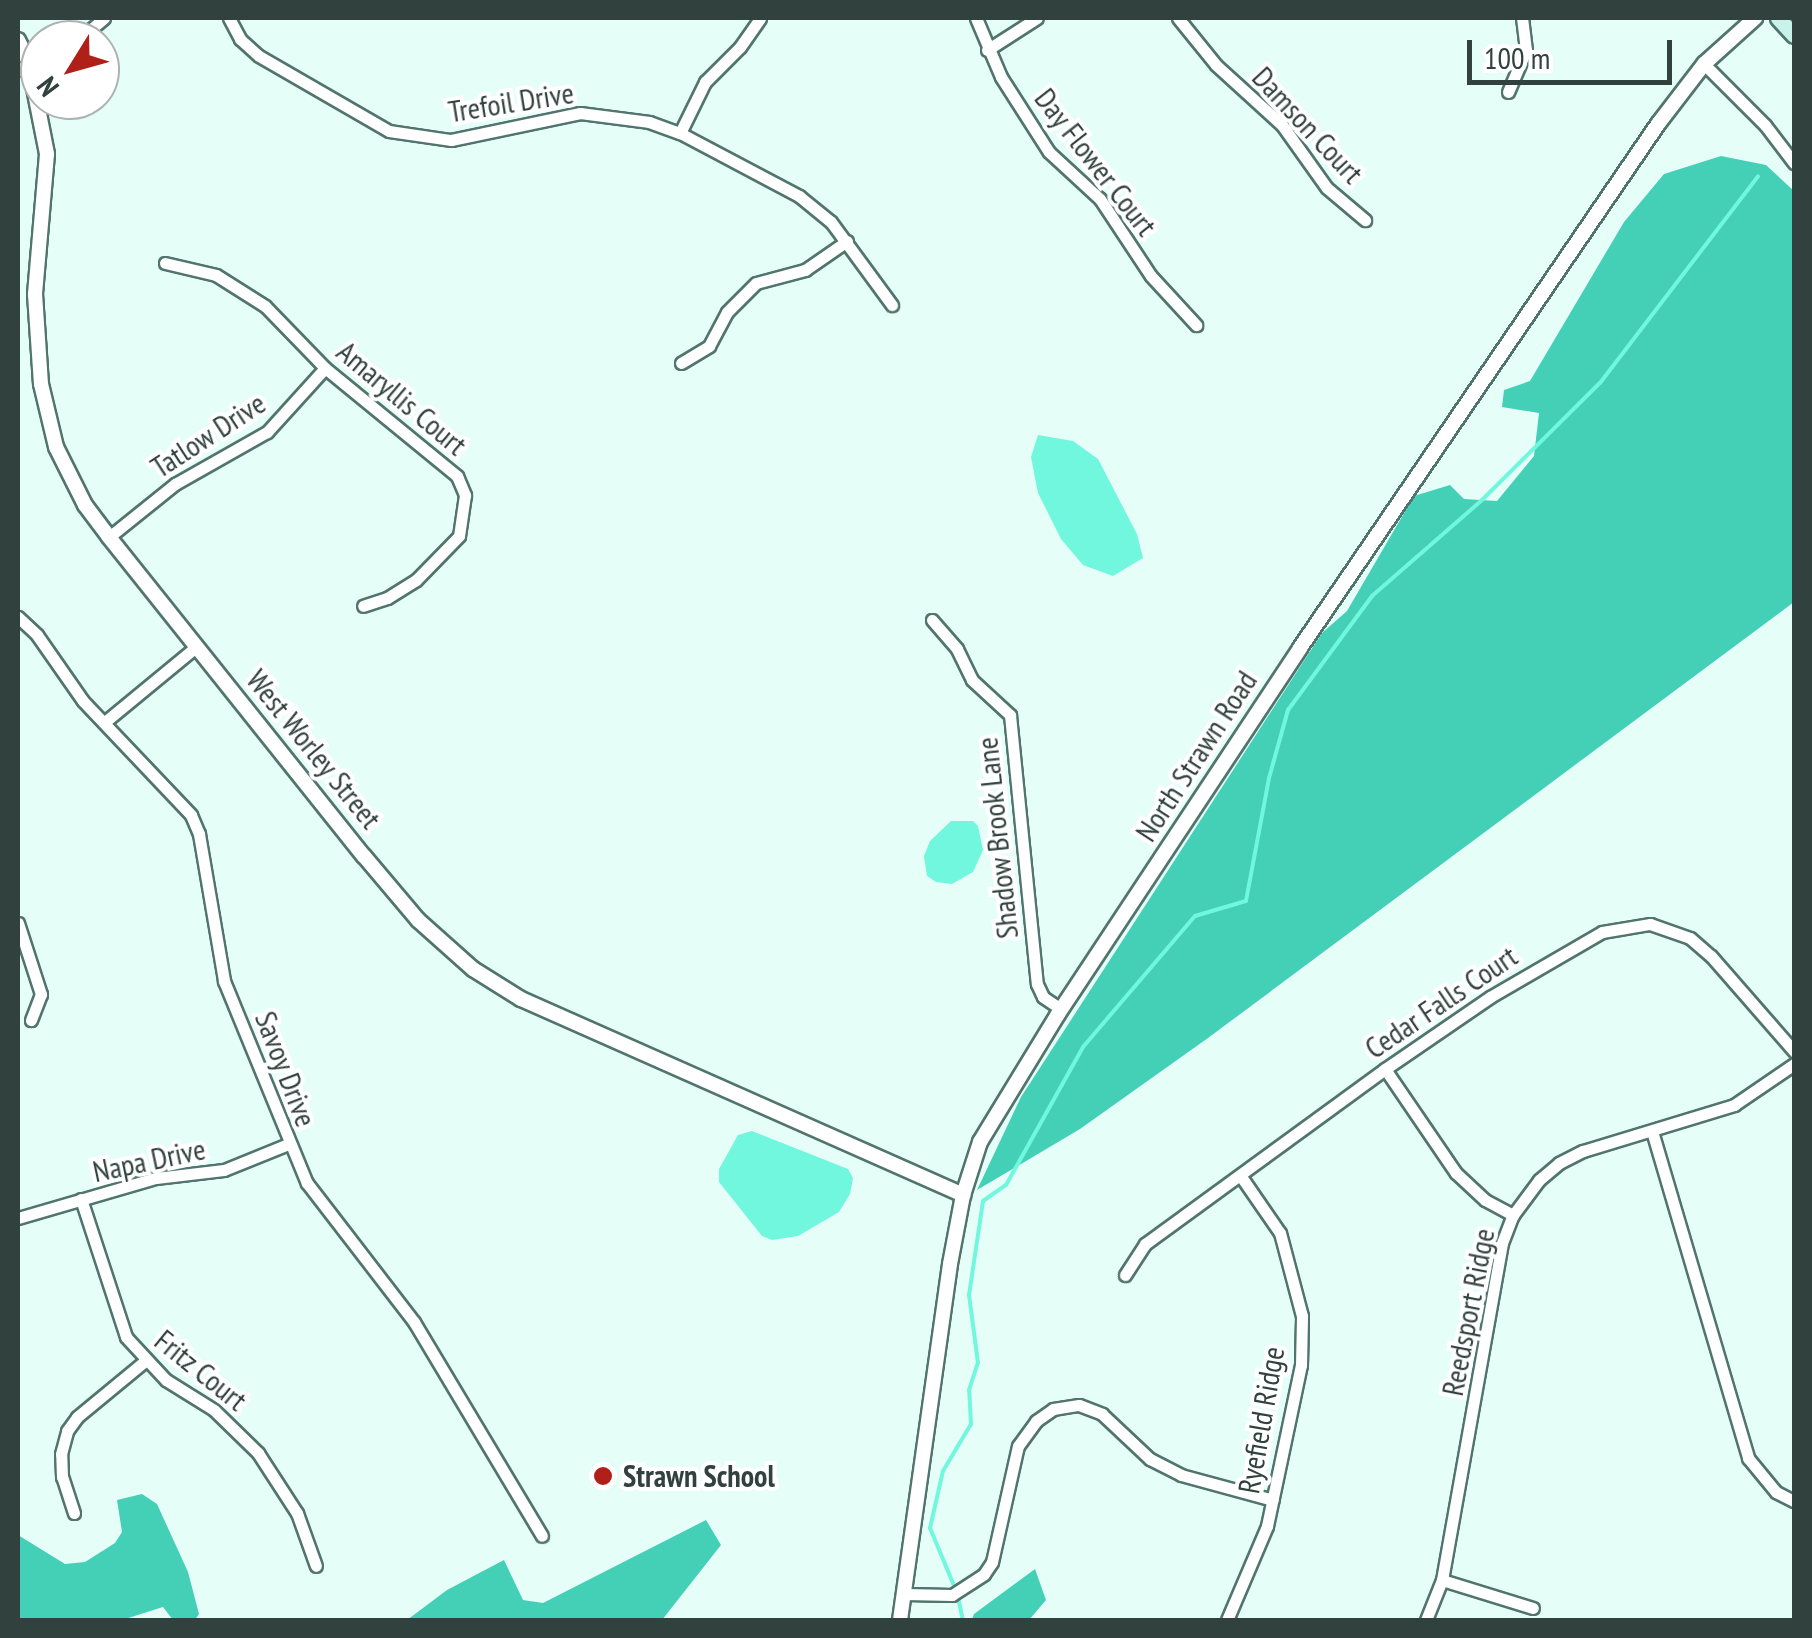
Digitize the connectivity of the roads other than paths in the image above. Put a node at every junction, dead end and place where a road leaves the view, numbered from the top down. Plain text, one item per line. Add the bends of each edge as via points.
1 (229, 18) edge
2 (760, 18) edge
3 (976, 18) edge
4 (1037, 18) edge
5 (1178, 18) edge
6 (1522, 18) edge
7 (1756, 18) edge
8 (1778, 18) edge
9 (1794, 35) edge
10 (986, 50) junction
11 (1704, 64) junction
12 (1508, 92) dead end
13 (40, 120) edge
14 (680, 133) junction
15 (1794, 163) edge
16 (1365, 220) dead end
17 (847, 241) junction
18 (165, 263) dead end
19 (892, 304) dead end
20 (1196, 324) dead end
21 (681, 363) dead end
22 (325, 368) junction
23 (109, 537) junction
24 (363, 606) dead end
25 (18, 617) edge
26 (932, 620) dead end
27 (197, 646) junction
28 (106, 721) junction
29 (18, 923) edge
30 (1061, 1009) junction
31 (30, 1020) dead end
32 (1794, 1051) edge
33 (1794, 1064) edge
34 (1385, 1068) junction
35 (1652, 1131) junction
36 (288, 1144) junction
37 (1240, 1175) junction
38 (963, 1195) junction
39 (81, 1199) junction
40 (1513, 1214) junction
41 (18, 1218) edge
42 (1125, 1274) dead end
43 (145, 1361) junction
44 (1273, 1500) junction
45 (1794, 1500) edge
46 (74, 1512) dead end
47 (542, 1536) dead end
48 (316, 1566) dead end
49 (1442, 1580) junction
50 (905, 1594) junction
51 (1532, 1608) dead end
52 (900, 1620) edge
53 (1227, 1620) edge
54 (1426, 1620) edge

1 - 14 street, Trefoil Drive via 259,56 389,130 451,140 580,113 612,114
2 - 14 street via 706,82
3 - 10 street, Day Flower Court
4 - 10 street
5 - 16 street, Damson Court via 1216,65 1282,125 1327,188
6 - 12 street via 1526,50
7 - 11 street, North Strawn Road
8 - 9 main road
10 - 20 street, Day Flower Court via 1049,152 1100,199 1151,276
11 - 15 street via 1766,124
11 - 30 street, North Strawn Road
13 - 23 street, West Worley Street via 47,154 35,294 42,384 56,446
14 - 17 street, Trefoil Drive via 798,196
17 - 19 street, Trefoil Drive
17 - 21 street via 805,270 756,283 727,312 708,346
18 - 22 street, Amaryllis Court via 237,286
22 - 23 street, Tatlow Drive via 267,432 174,484
22 - 24 street, Amaryllis Court via 440,459 457,476 464,496 466,516 446,554 388,598
23 - 27 street, West Worley Street
25 - 28 street, Savoy Drive
26 - 30 street, Shadow Brook Lane via 972,680 1010,715 1037,984
27 - 28 street
27 - 38 street, West Worley Street via 418,920 473,969 586,1032
28 - 36 street, Savoy Drive via 191,815 224,981
29 - 31 street via 40,994
30 - 38 street, North Strawn Road via 980,1142
32 - 34 street, Cedar Falls Court via 1690,938 1627,924 1572,946
33 - 35 street, Reedsport Ridge via 1734,1105
34 - 37 street, Cedar Falls Court
34 - 40 street via 1456,1173
35 - 40 street, Reedsport Ridge via 1558,1163
35 - 45 street via 1748,1458 1776,1492
36 - 39 street, Napa Drive via 224,1170 156,1178
36 - 47 street, Savoy Drive via 326,1213 414,1322
37 - 42 street, Cedar Falls Court via 1145,1244
37 - 44 street, Ryefield Ridge via 1280,1233 1302,1316 1301,1365
38 - 50 street, North Strawn Road
39 - 41 street, Napa Drive
39 - 43 street, Fritz Court via 115,1314
40 - 49 street, Reedsport Ridge via 1502,1243
43 - 46 street via 67,1431 62,1477
43 - 48 street, Fritz Court via 214,1410 258,1452 297,1513
44 - 50 street via 1150,1459 1102,1414 1079,1405 1054,1409 1018,1446 984,1574 952,1595
44 - 53 street, Ryefield Ridge
49 - 51 street
49 - 54 street, Reedsport Ridge
50 - 52 street, North Strawn Road

